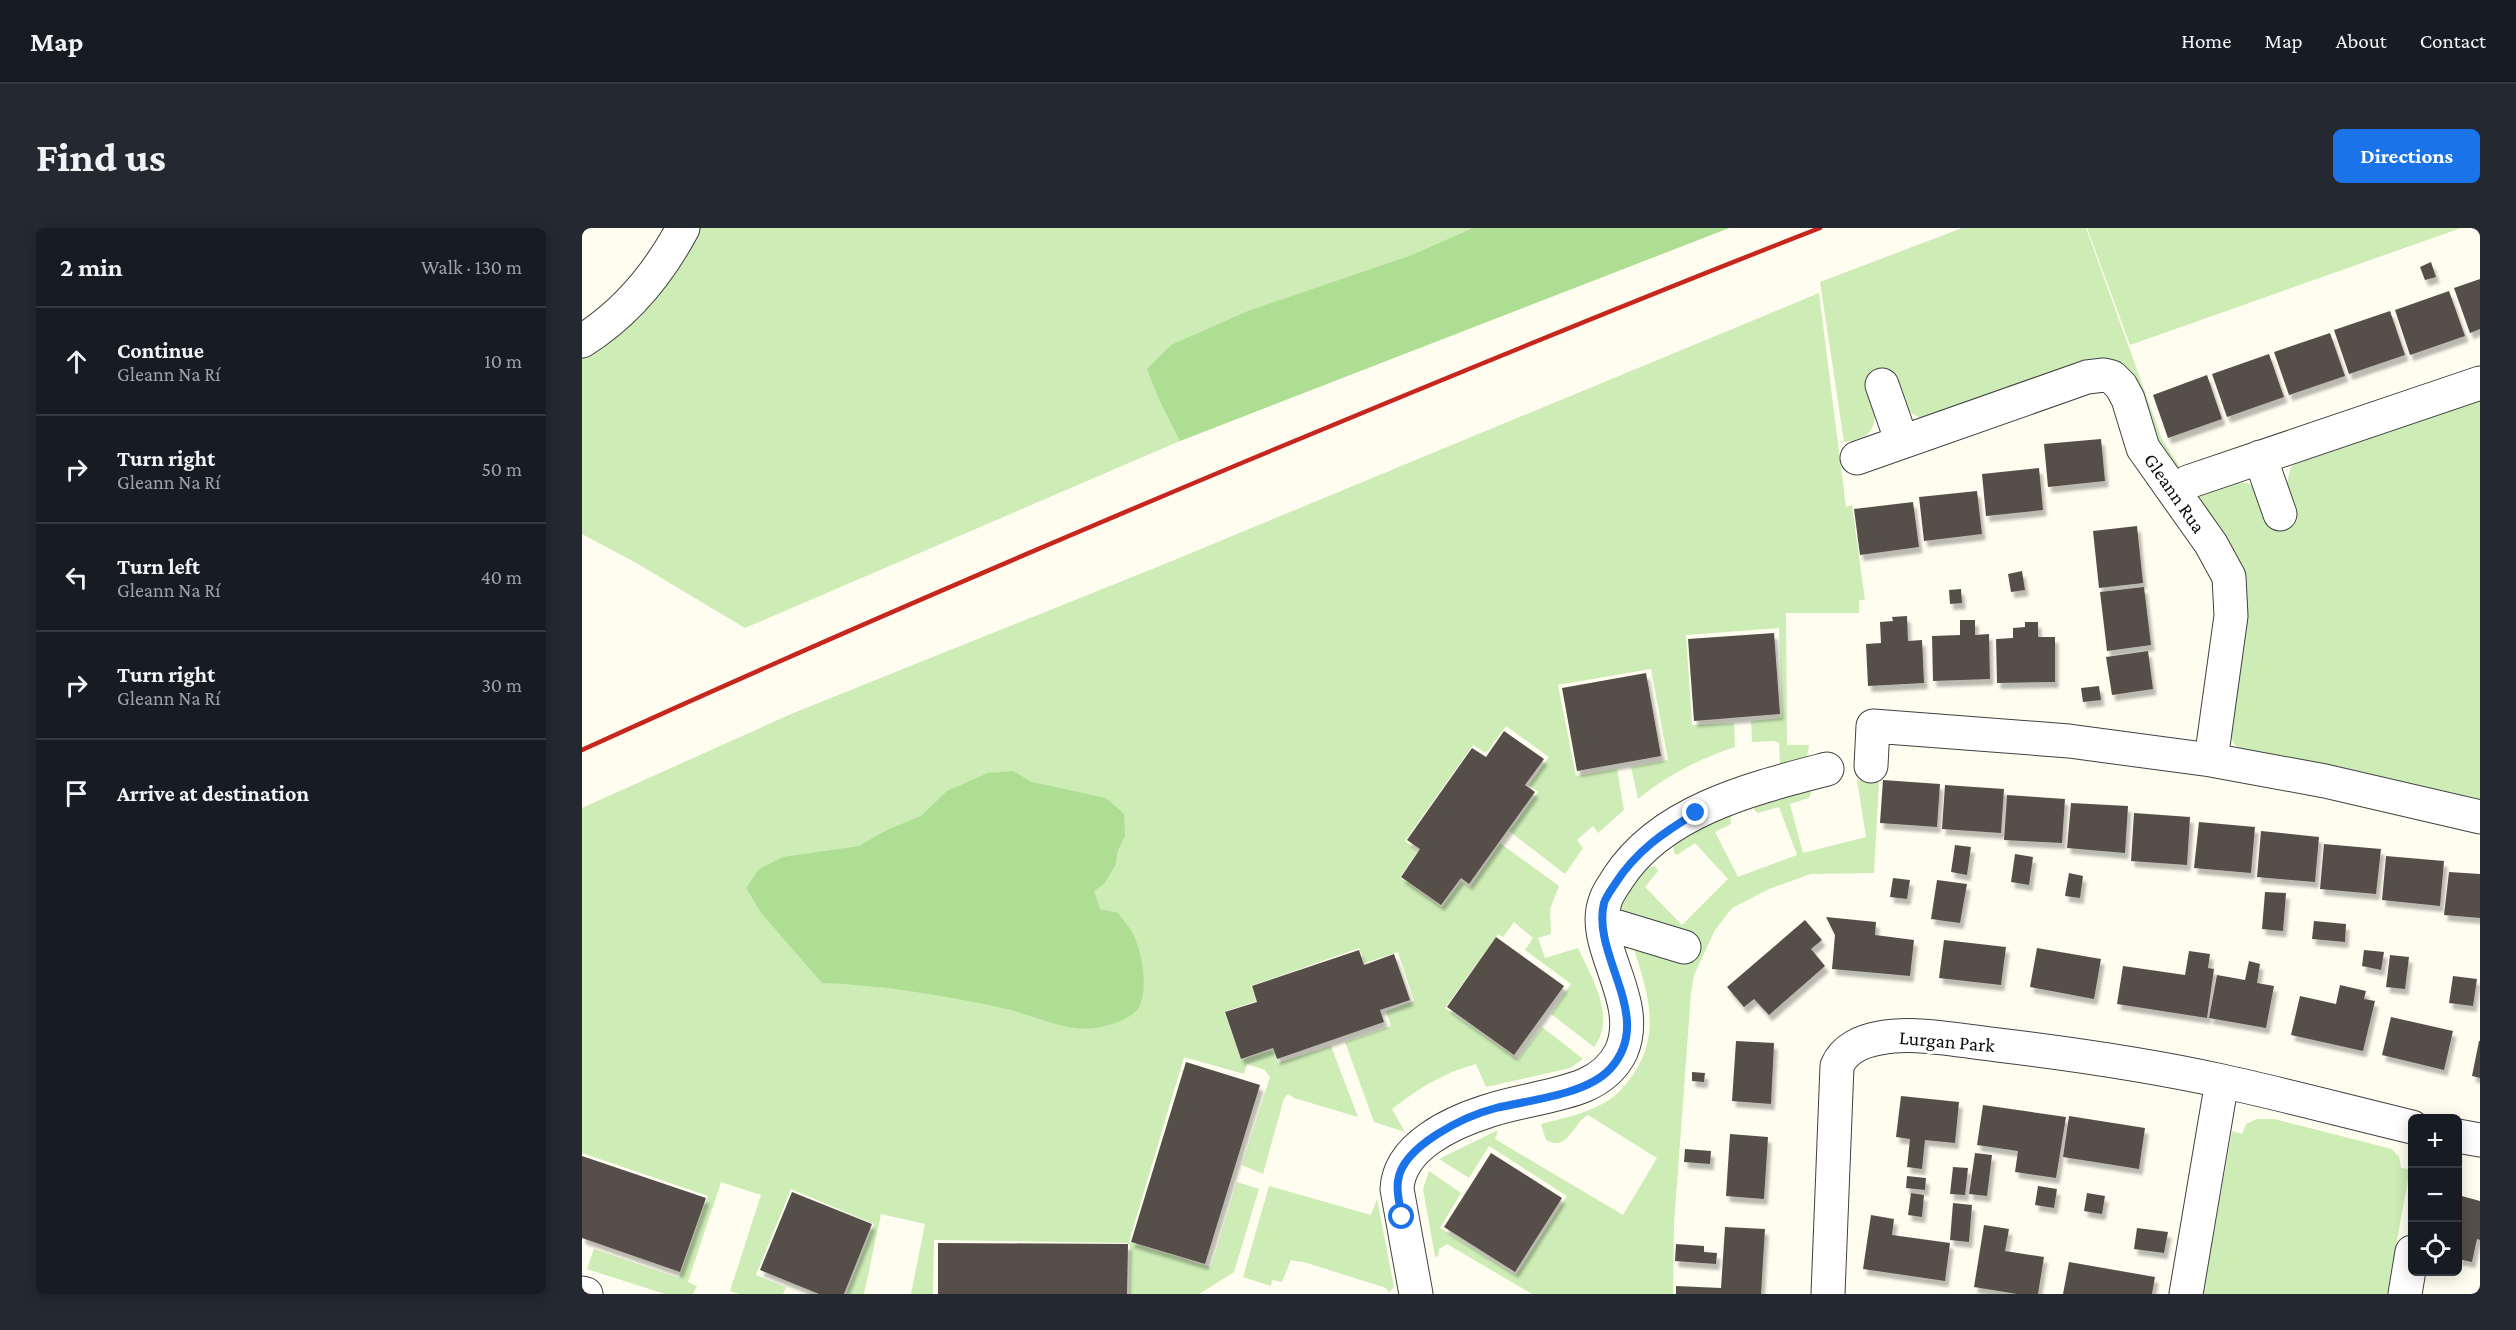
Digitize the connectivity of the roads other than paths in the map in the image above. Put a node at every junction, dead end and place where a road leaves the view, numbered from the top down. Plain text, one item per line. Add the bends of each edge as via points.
1 (683, 228) edge
2 (582, 341) edge
3 (2480, 383) edge
4 (1882, 385) dead end
5 (1902, 442) junction
6 (2260, 457) junction
7 (1857, 458) dead end
8 (2188, 482) dead end
9 (2280, 514) dead end
10 (2211, 760) junction
11 (1871, 766) dead end
12 (1827, 769) dead end
13 (2480, 817) edge
14 (1604, 934) junction
15 (1684, 947) dead end
16 (2222, 1081) junction
17 (2408, 1126) edge
18 (2462, 1137) edge
19 (2480, 1140) edge
20 (2408, 1276) edge
21 (1416, 1294) edge
22 (1828, 1294) edge
23 (2186, 1294) edge
24 (2405, 1294) edge

1 - 2 street via 634,299 603,328
3 - 6 street, Gleann Rua
4 - 5 street
5 - 7 street, Gleann Rua
5 - 10 street, Gleann Rua via 2087,377 2104,375 2117,380 2128,399 2143,448 2211,544 2229,577 2230,616
6 - 8 street, Gleann Rua
6 - 9 street
10 - 11 street via 2069,741 1873,726
10 - 13 street via 2325,781
12 - 14 street via 1730,797 1662,835 1636,855 1613,887 1602,916
14 - 15 street via 1618,927
14 - 21 street via 1627,1025 1626,1040 1610,1068 1568,1091 1486,1111 1463,1121 1417,1148 1402,1169 1397,1189
16 - 17 street, Lurgan Park
16 - 22 street, Lurgan Park via 1933,1038 1881,1037 1854,1047 1840,1059 1836,1074
16 - 23 street
18 - 19 street
20 - 24 street

